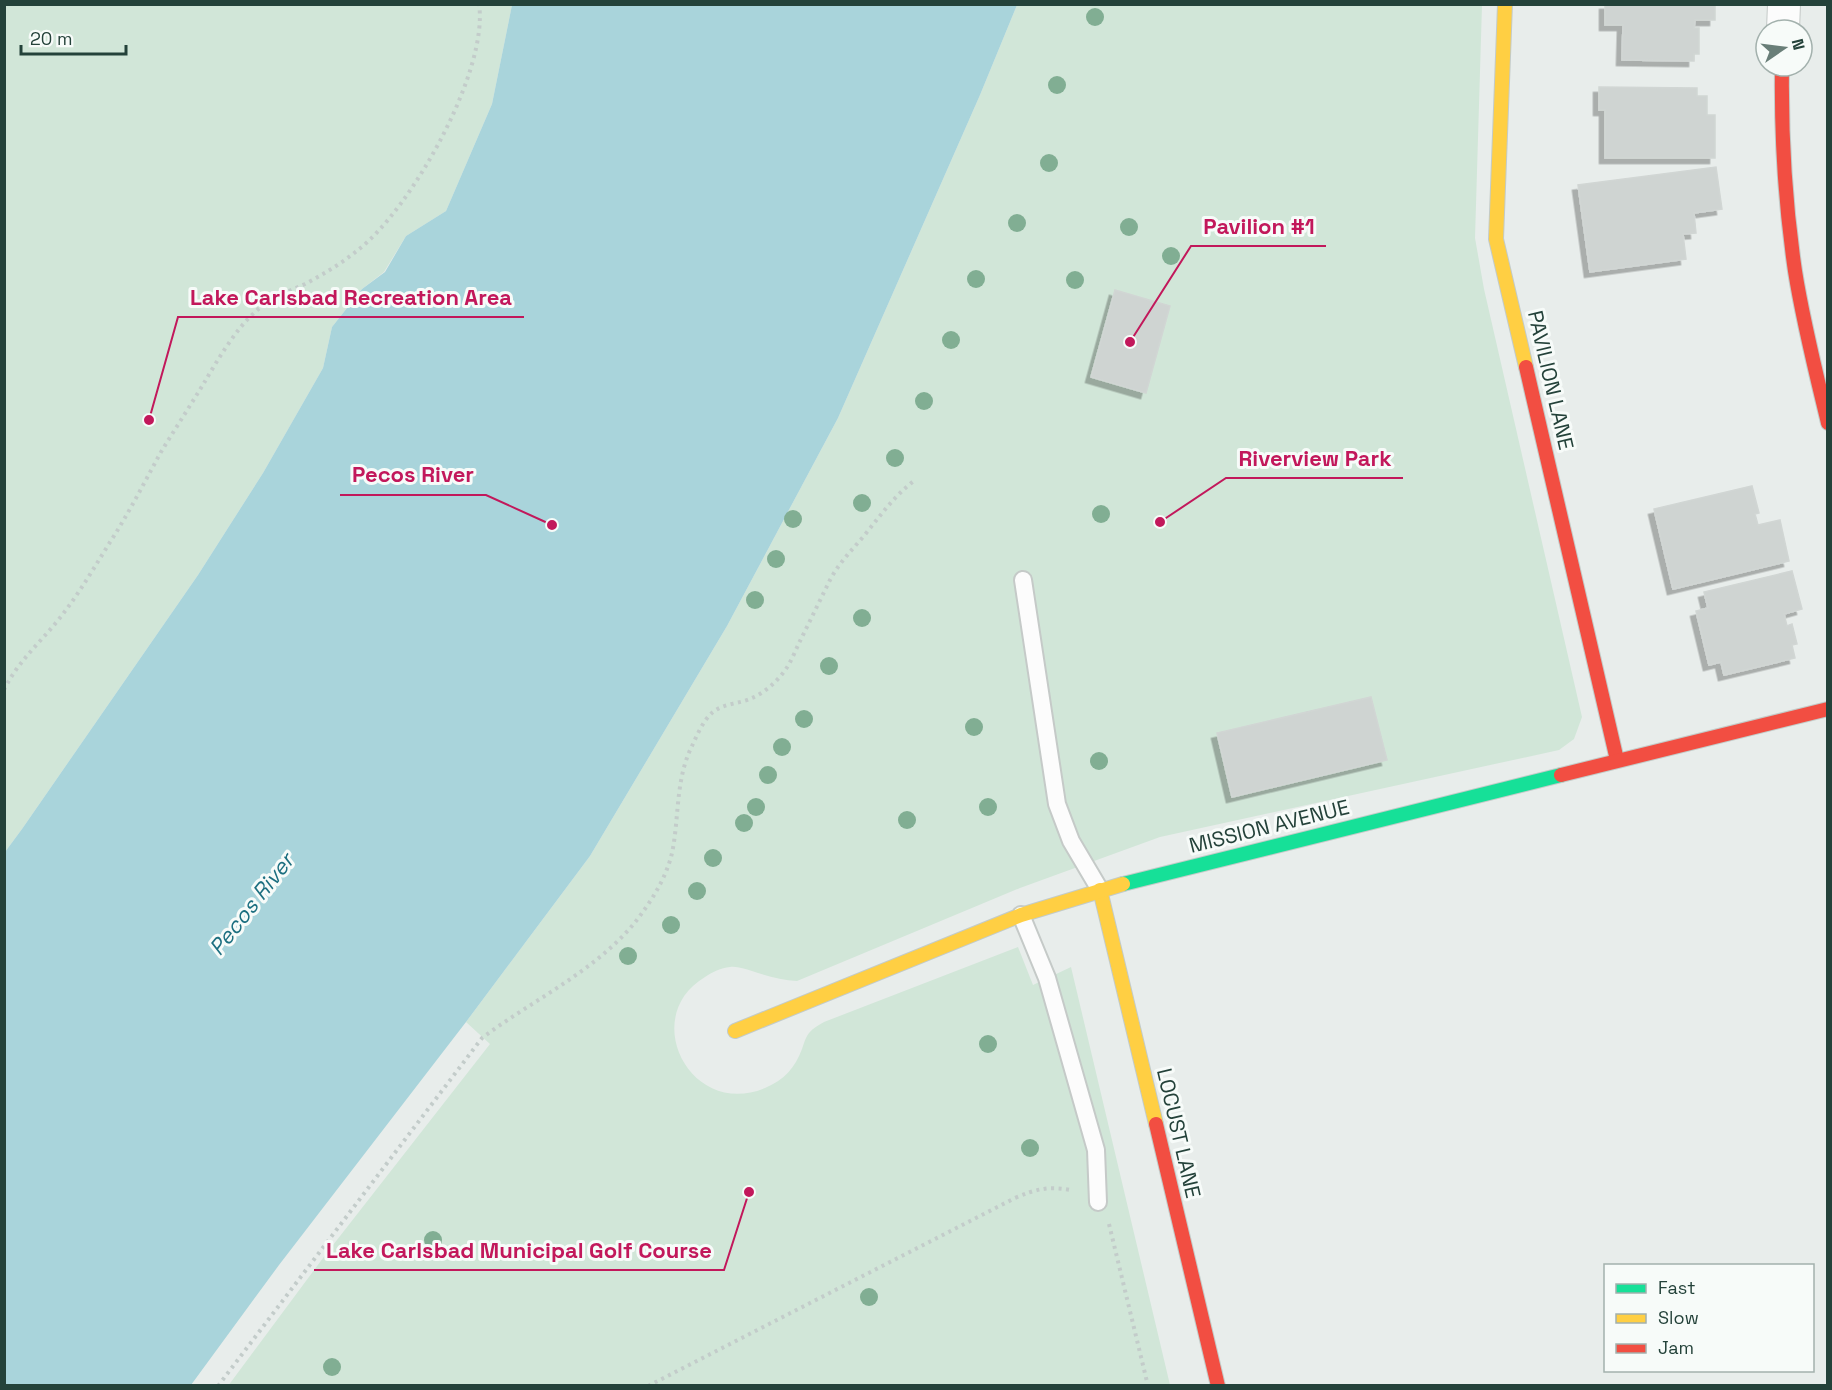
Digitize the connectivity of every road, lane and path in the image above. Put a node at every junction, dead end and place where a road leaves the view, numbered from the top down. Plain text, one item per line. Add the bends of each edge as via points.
1 (480, 4) edge
2 (1505, 4) edge
3 (1782, 78) edge
4 (1827, 423) edge
5 (915, 480) dead end
6 (1023, 580) dead end
7 (4, 690) edge
8 (1827, 709) edge
9 (1617, 760) junction
10 (1100, 890) junction
11 (1021, 915) junction
12 (735, 1031) dead end
13 (1098, 1202) junction
14 (218, 1386) edge
15 (648, 1386) edge
16 (1148, 1386) edge
17 (1218, 1386) edge

1 - 7 path via 472,67 425,170 384,226 361,248 254,313 220,356 86,579 59,619 12,674
2 - 9 street, PAVILION LANE via 1496,240
3 - 4 street via 1784,186 1795,272
5 - 14 path via 845,556 784,672 752,698 713,712 699,731 682,776 673,849 655,894 641,915 574,977 482,1038
6 - 10 lane via 1057,804 1071,840
8 - 9 street, MISSION AVENUE
9 - 10 street, MISSION AVENUE
10 - 11 street, MISSION AVENUE
10 - 17 street, LOCUST LANE
11 - 12 street, MISSION AVENUE
11 - 13 lane via 1047,978 1096,1150
13 - 15 path via 1077,1191 1036,1189
13 - 16 path via 1108,1221

